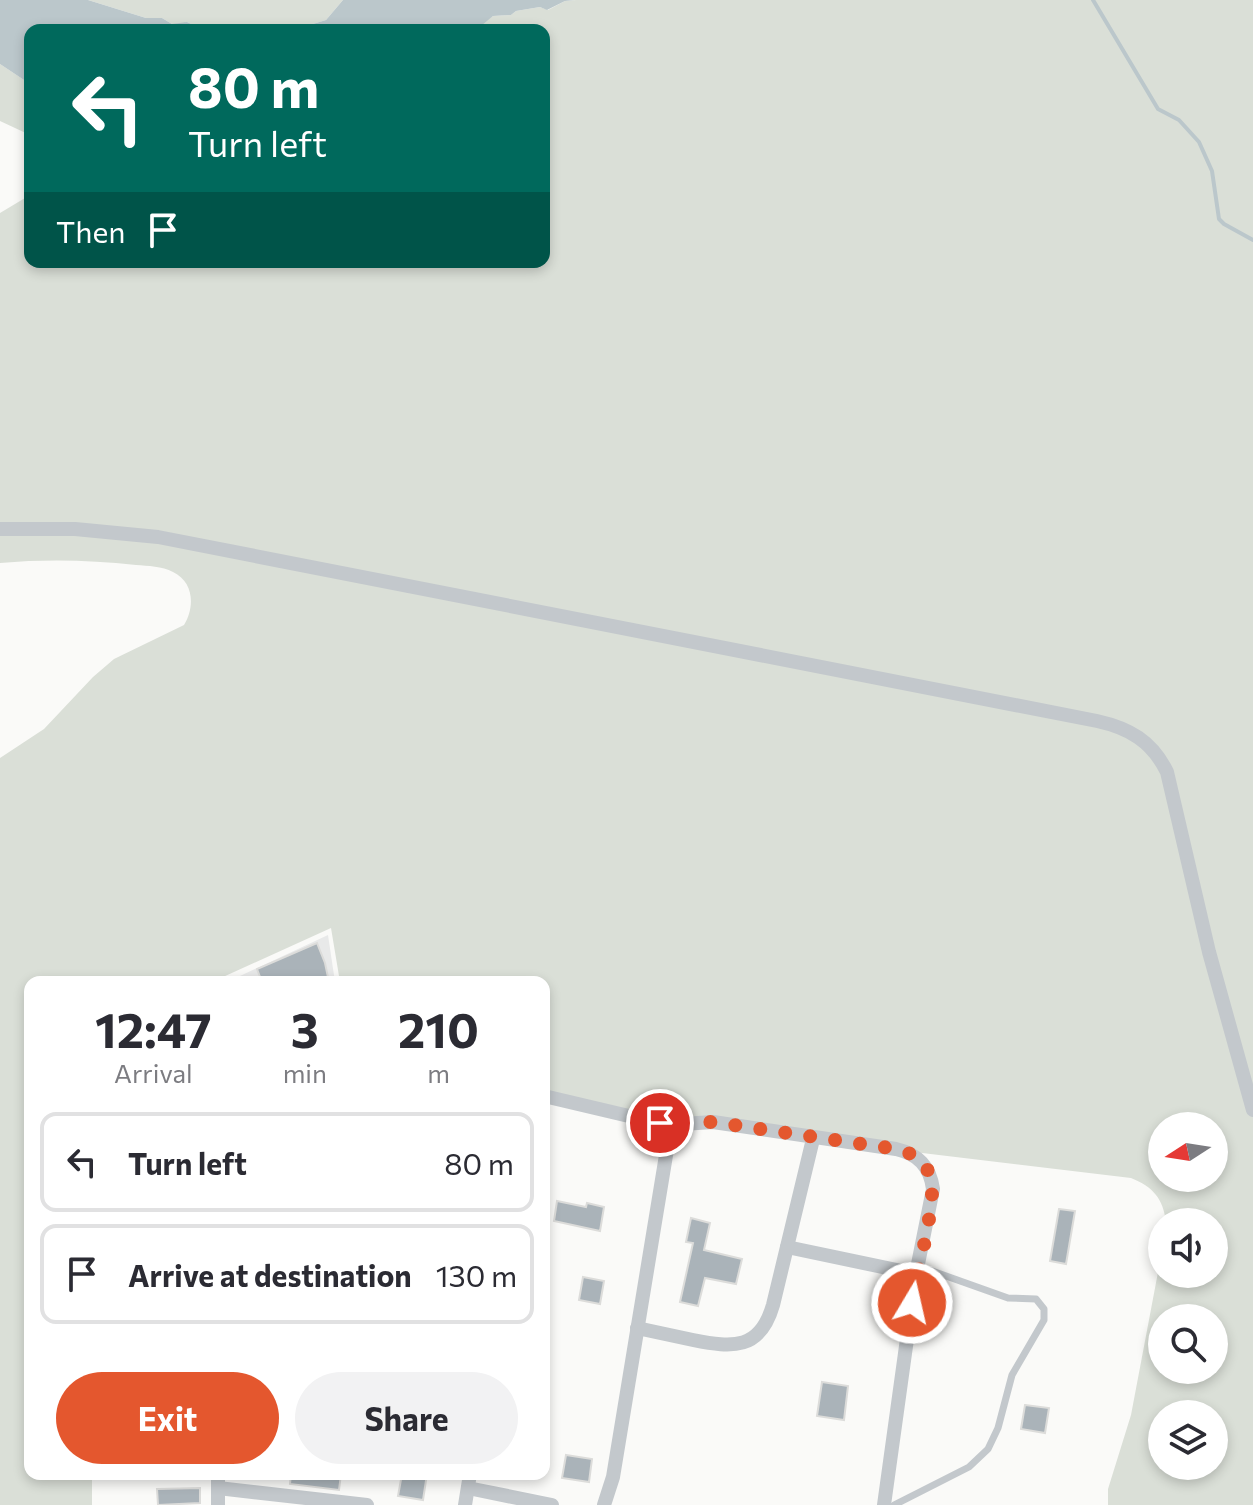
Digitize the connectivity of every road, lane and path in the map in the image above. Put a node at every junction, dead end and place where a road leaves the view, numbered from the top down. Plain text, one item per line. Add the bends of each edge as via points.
1 (0, 529) edge
2 (550, 1097) edge
3 (1253, 1110) edge
4 (671, 1125) junction
5 (813, 1139) junction
6 (787, 1247) junction
7 (917, 1270) junction
8 (637, 1328) junction
9 (218, 1481) edge
10 (469, 1481) edge
11 (218, 1505) edge
12 (367, 1505) edge
13 (465, 1505) edge
14 (552, 1505) edge
15 (604, 1505) edge
16 (884, 1505) edge
17 (894, 1505) edge

1 - 3 street via 158,537 1123,728 1153,749 1167,772
2 - 4 street
4 - 5 street via 713,1122
4 - 8 street
5 - 6 street
5 - 7 street via 905,1151 924,1163 933,1189
6 - 7 street
6 - 8 street via 770,1314 750,1340 721,1346
7 - 16 street
7 - 17 lane via 1008,1298 1036,1299 1044,1317 1012,1375 998,1428 984,1455
8 - 15 street
9 - 11 street
9 - 12 street
10 - 13 street
10 - 14 street

